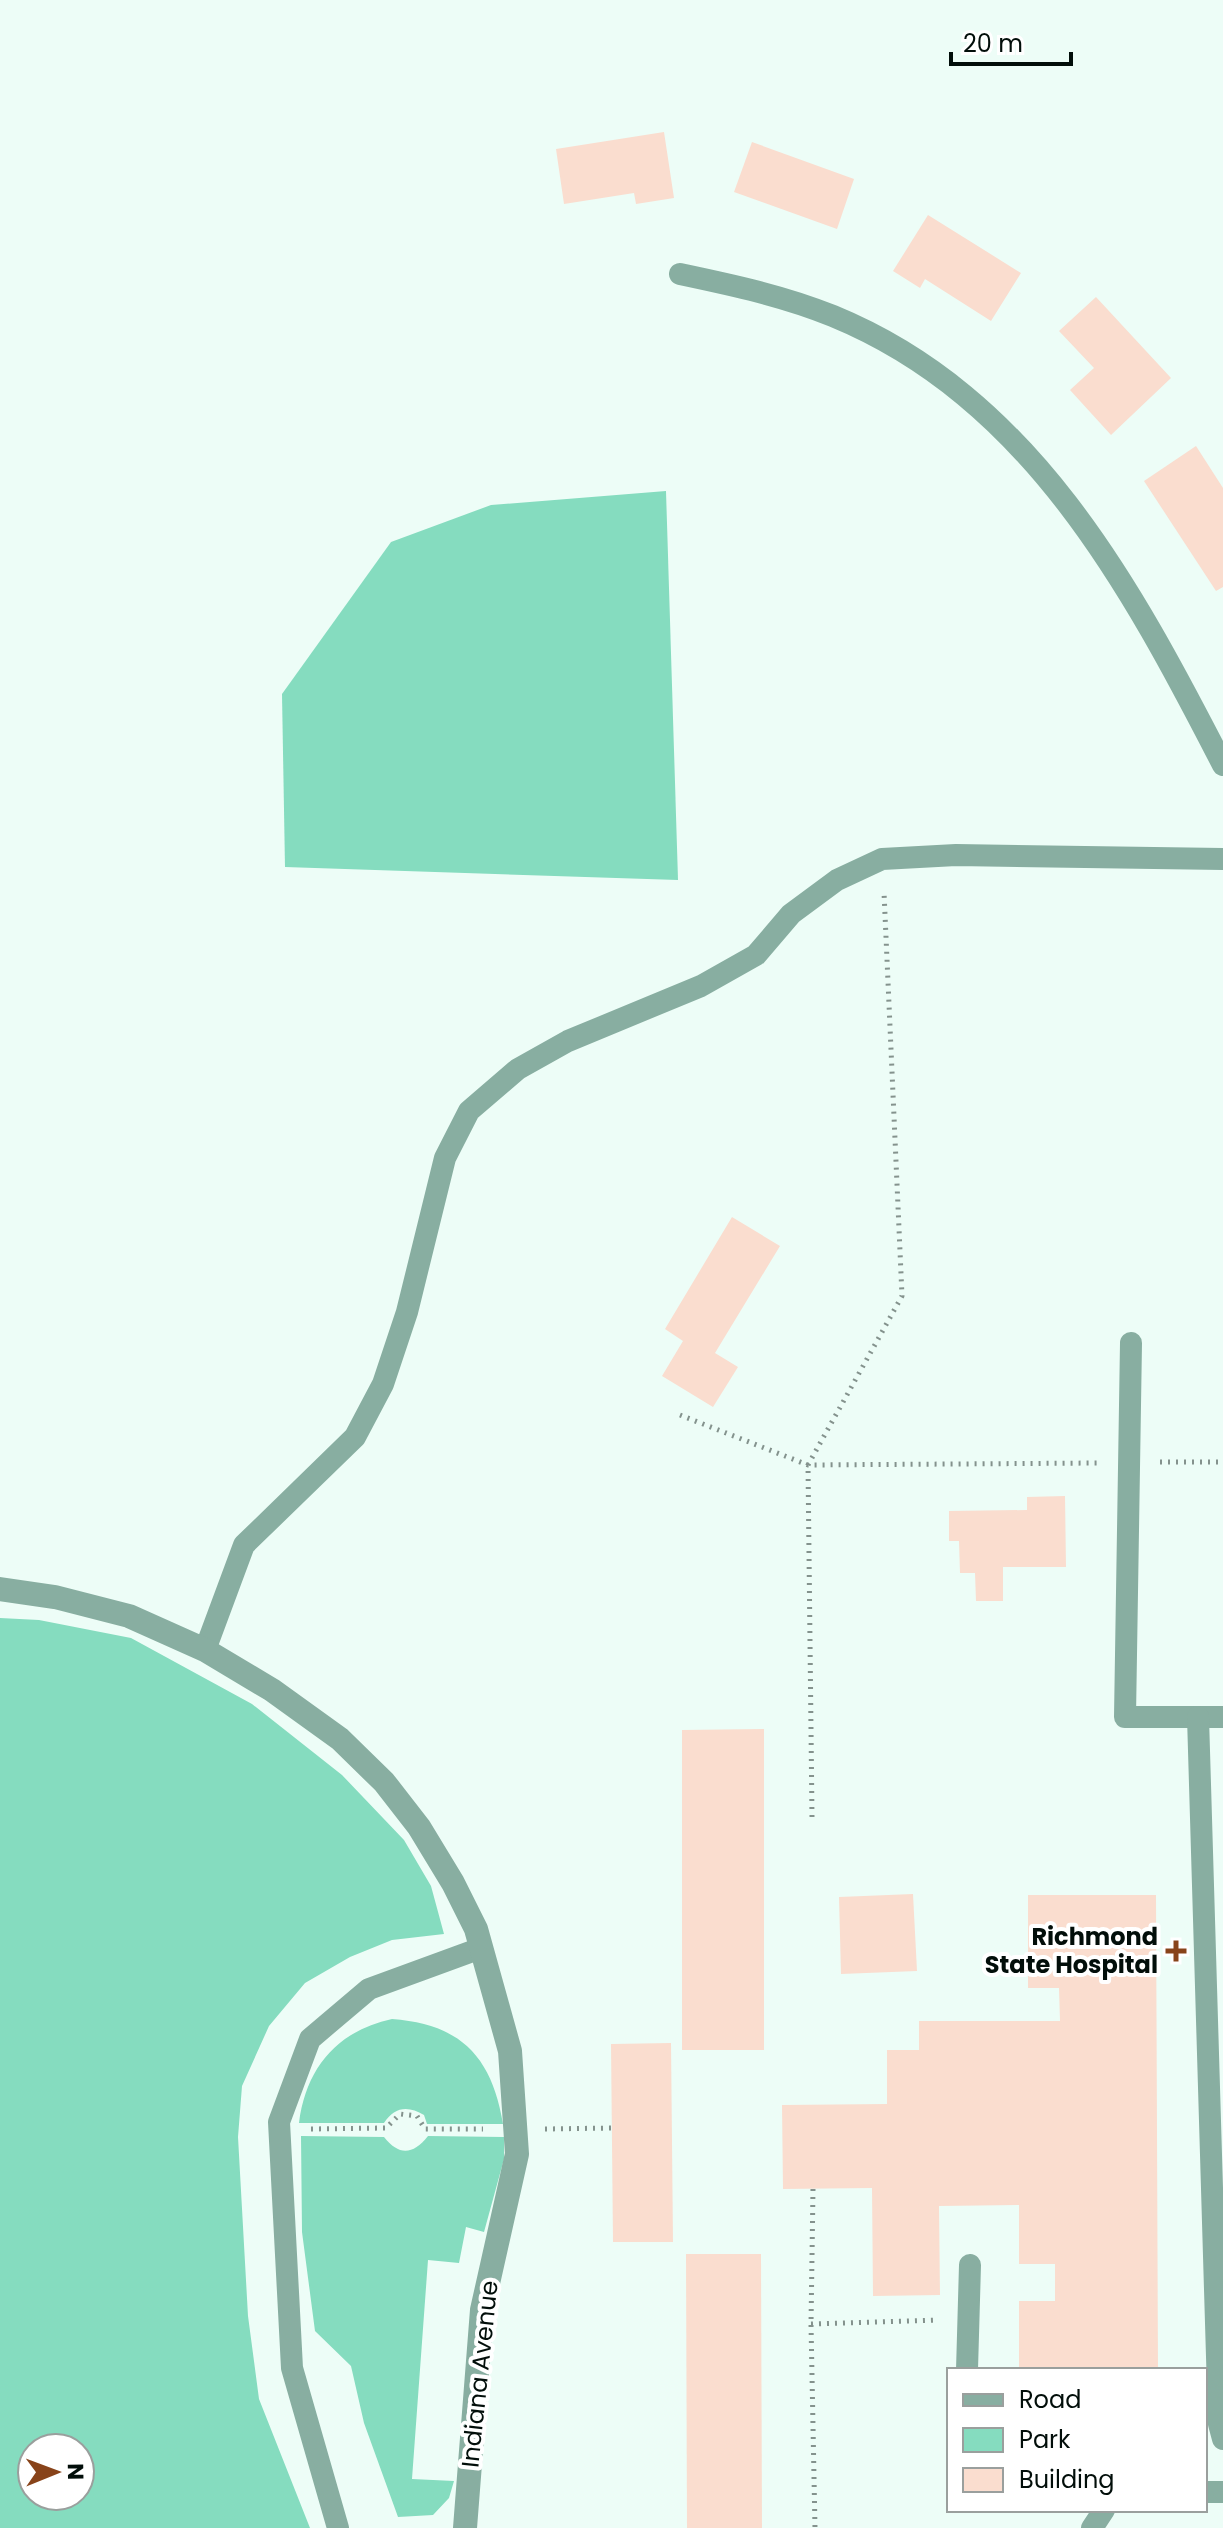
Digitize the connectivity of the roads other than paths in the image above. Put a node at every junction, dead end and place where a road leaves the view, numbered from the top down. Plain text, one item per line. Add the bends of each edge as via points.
1 (680, 274) dead end
2 (1223, 765) edge
3 (1223, 859) edge
4 (1131, 1343) dead end
5 (0, 1589) edge
6 (205, 1650) junction
7 (1198, 1717) junction
8 (1223, 1717) edge
9 (481, 1948) junction
10 (970, 2265) dead end
11 (967, 2368) edge
12 (1223, 2439) edge
13 (338, 2528) edge
14 (465, 2528) edge

1 - 2 lane via 756,290 833,316 904,354 993,422 1034,462 1094,537 1151,626
3 - 6 lane via 882,859 837,880 791,914 756,955 701,986 568,1041 518,1069 469,1111 445,1158 407,1312 383,1384 355,1437 244,1545
4 - 7 lane via 1125,1717
5 - 6 street, Indiana Avenue via 129,1616
6 - 9 street, Indiana Avenue via 340,1739 384,1782 453,1883
7 - 8 lane
7 - 12 lane
9 - 13 lane via 369,1989 310,2039 279,2122 292,2368
9 - 14 street, Indiana Avenue via 510,2051 517,2154 482,2310
10 - 11 lane

